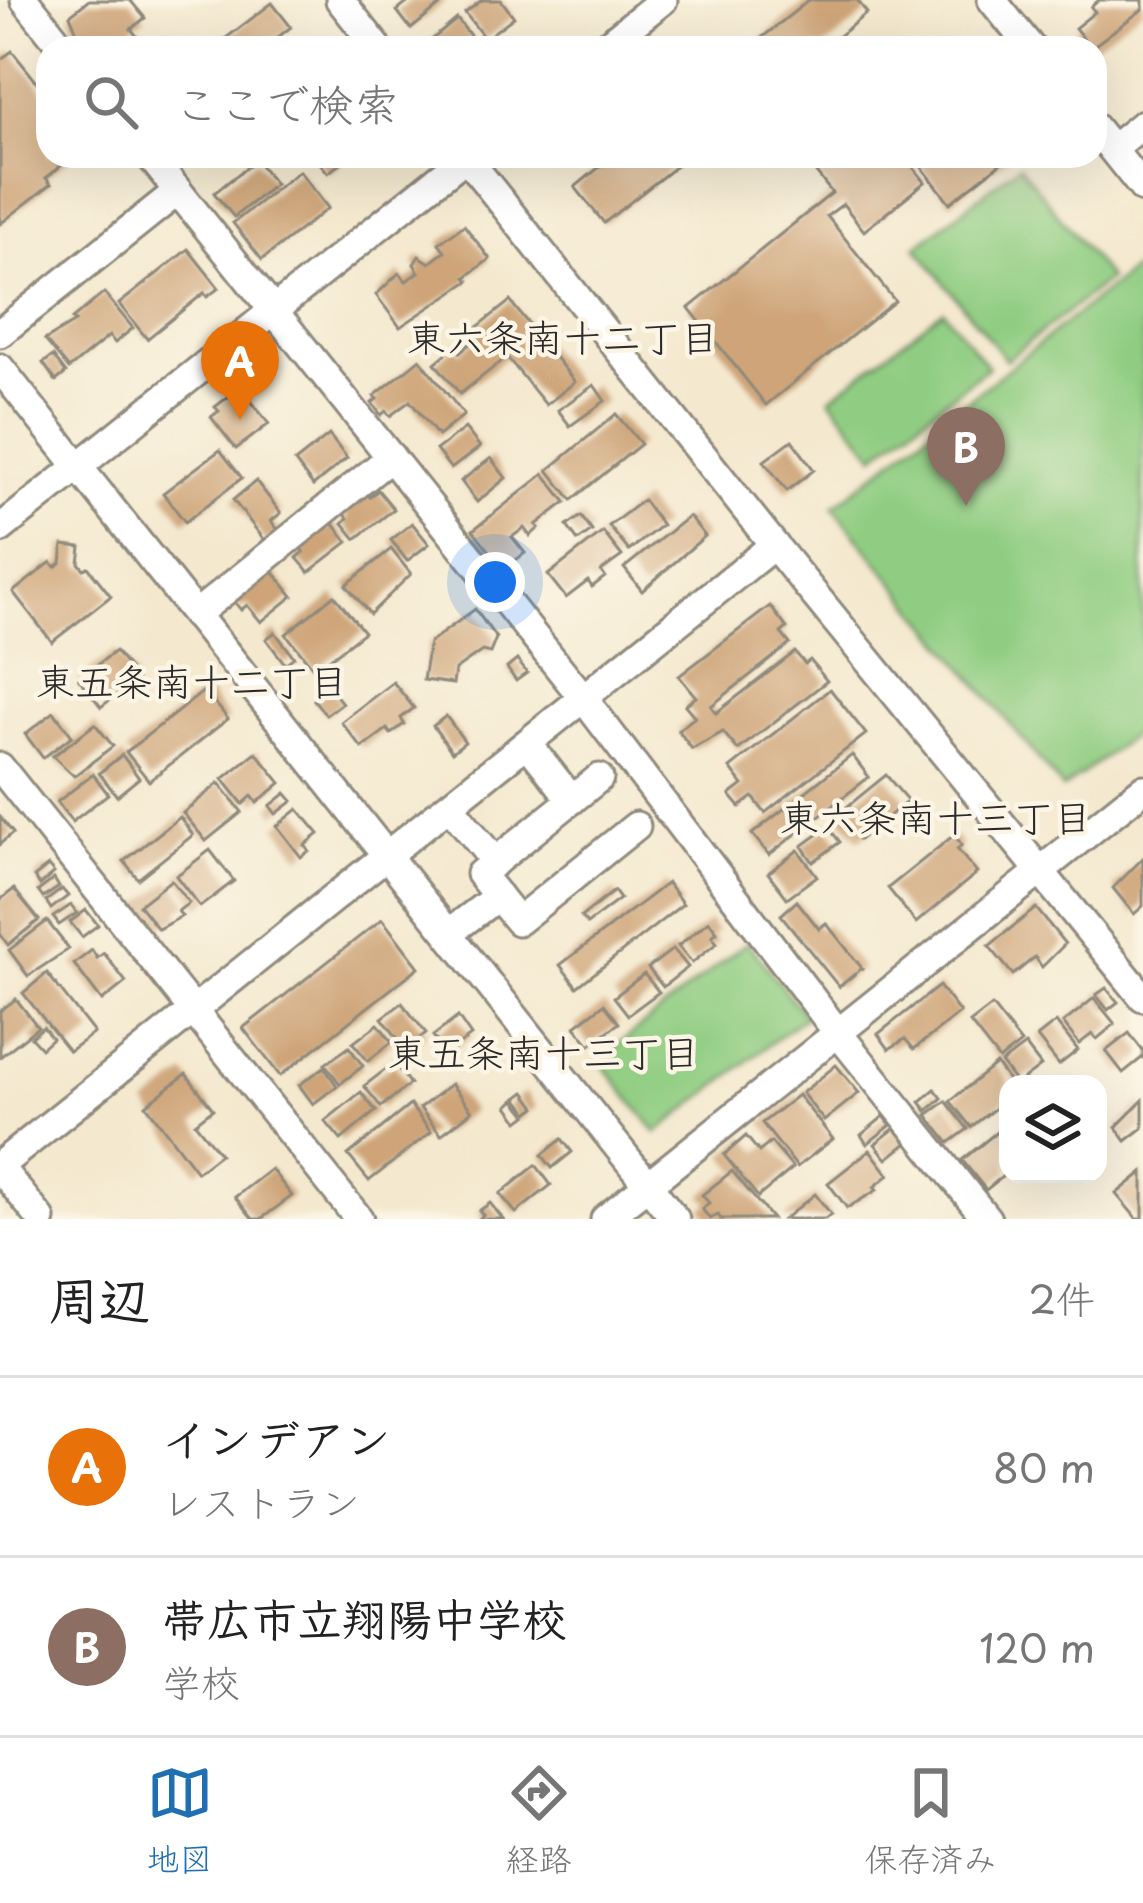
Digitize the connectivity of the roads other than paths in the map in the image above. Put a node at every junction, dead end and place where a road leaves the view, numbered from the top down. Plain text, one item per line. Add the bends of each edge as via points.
1 (25, 0) edge
2 (340, 0) edge
3 (658, 2) edge
4 (1006, 5) edge
5 (54, 36) edge
6 (368, 36) edge
7 (617, 36) edge
8 (1023, 36) edge
9 (1143, 124) edge
10 (1107, 138) edge
11 (1107, 144) edge
12 (160, 168) edge
13 (451, 168) edge
14 (476, 168) edge
15 (1143, 188) edge
16 (178, 191) junction
17 (273, 310) junction
18 (0, 333) edge
19 (1, 371) edge
20 (391, 457) junction
21 (79, 466) junction
22 (0, 529) edge
23 (774, 545) junction
24 (195, 615) junction
25 (584, 699) junction
26 (528, 744) junction
27 (0, 767) edge
28 (599, 778) dead end
29 (1143, 789) edge
30 (572, 800) junction
31 (450, 806) junction
32 (636, 826) dead end
33 (388, 855) junction
34 (495, 862) junction
35 (1042, 870) junction
36 (498, 896) junction
37 (449, 933) junction
38 (1143, 997) edge
39 (194, 1010) junction
40 (838, 1034) junction
41 (0, 1167) edge
42 (648, 1185) junction
43 (41, 1219) edge
44 (359, 1219) edge
45 (605, 1219) edge
46 (675, 1219) edge
47 (986, 1219) edge

1 - 5 street
2 - 6 street
3 - 7 street
4 - 8 street
9 - 10 street
11 - 15 street
12 - 16 street
13 - 17 street
14 - 23 street
16 - 17 street
16 - 18 street
17 - 20 street
17 - 21 street
19 - 21 street
20 - 24 street
20 - 25 street
21 - 22 street
21 - 24 street
23 - 25 street
23 - 35 street
24 - 33 street
25 - 26 street
25 - 40 street
26 - 30 street
26 - 31 street
27 - 39 street
28 - 30 street
29 - 35 street
30 - 34 street
31 - 33 street
31 - 34 street
32 - 36 street via 518,921
33 - 37 street
33 - 39 street
34 - 36 street via 480,874
35 - 38 street
35 - 40 street
36 - 37 street
37 - 42 street
39 - 41 street
39 - 44 street
40 - 42 street
40 - 47 street
41 - 43 street
42 - 45 street
42 - 46 street

